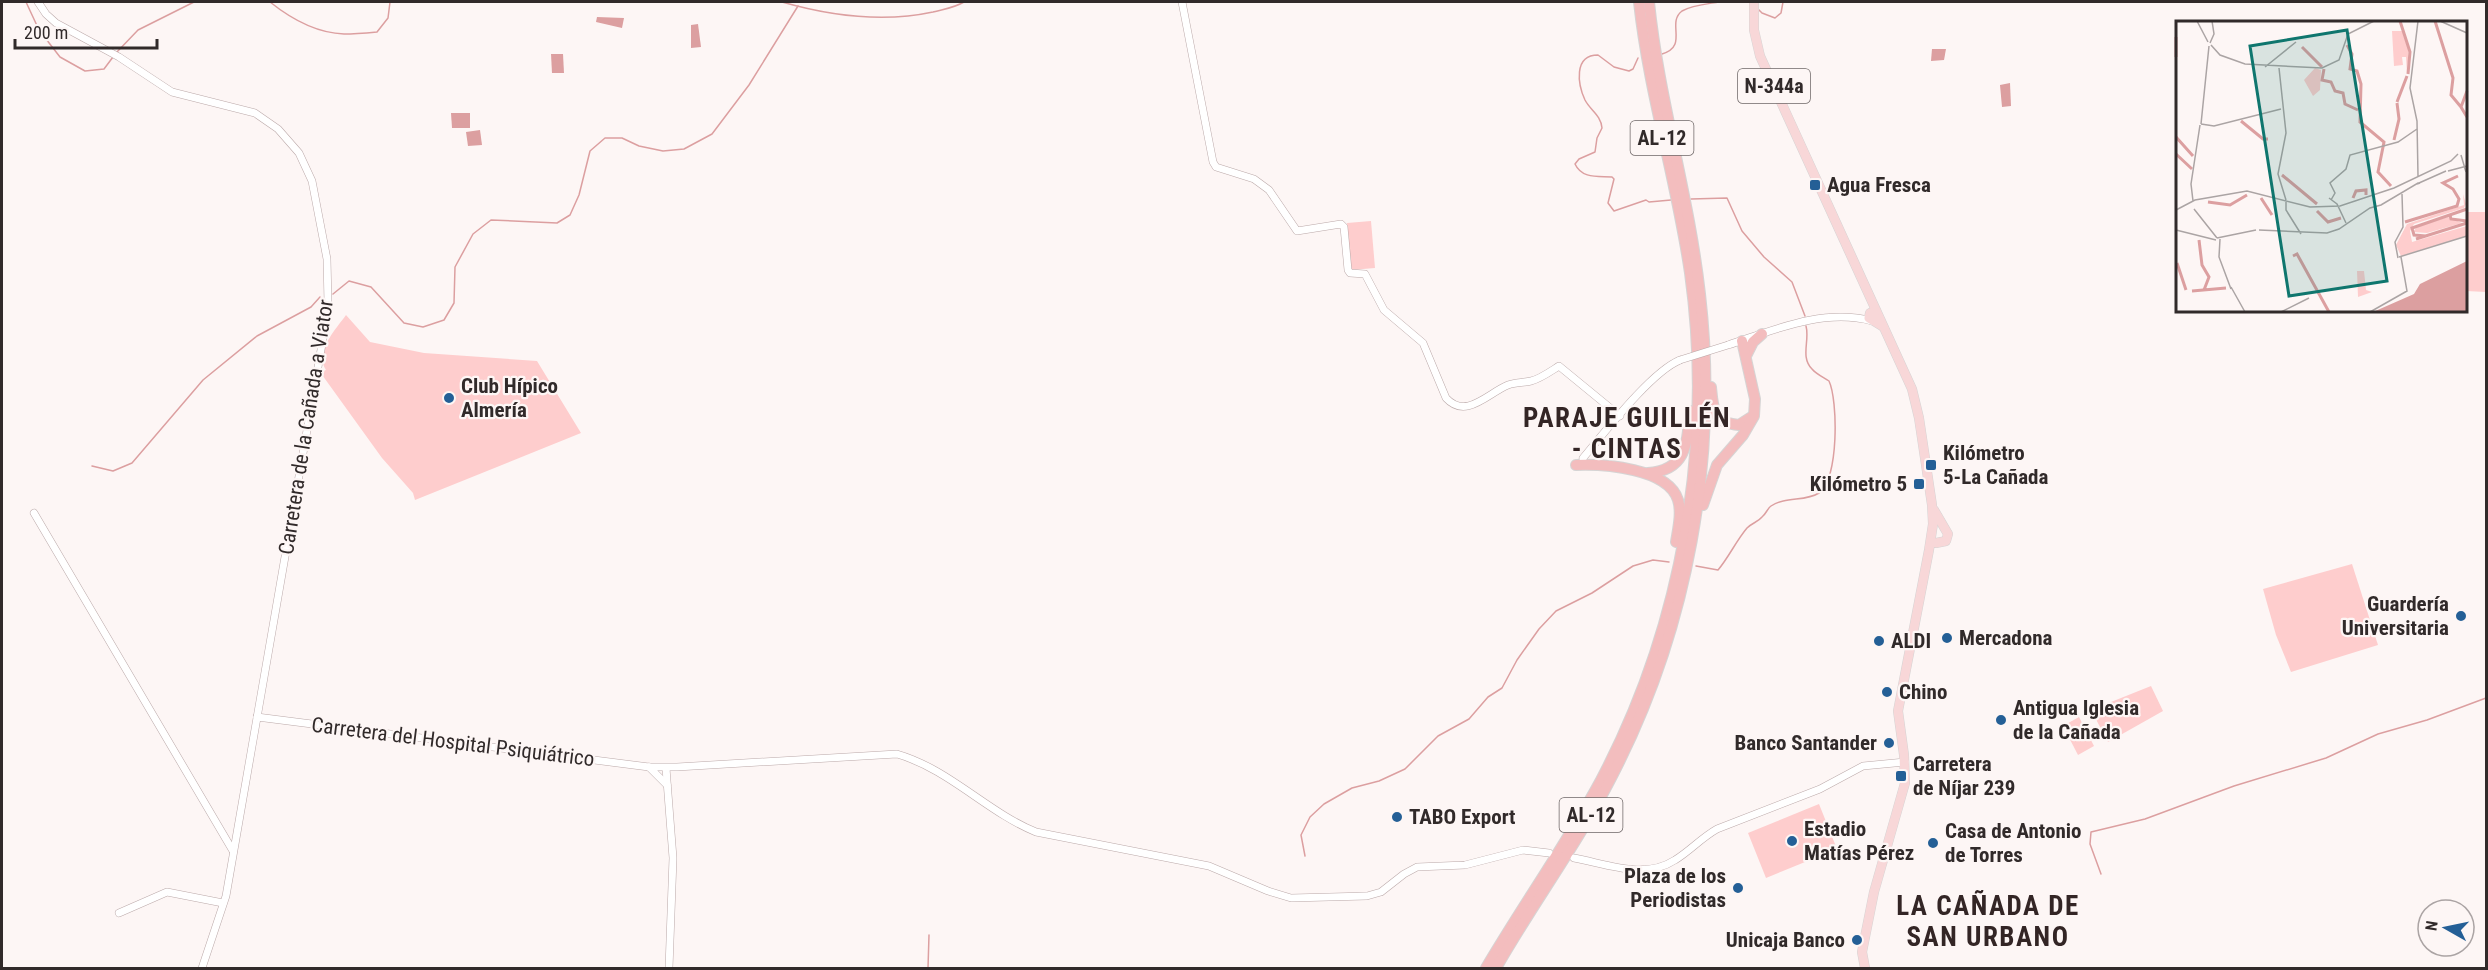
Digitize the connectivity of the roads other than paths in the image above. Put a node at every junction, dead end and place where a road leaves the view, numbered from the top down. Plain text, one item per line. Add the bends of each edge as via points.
1 (38, 2) edge
2 (1182, 2) edge
3 (1639, 2) edge
4 (1648, 2) edge
5 (1754, 2) edge
6 (1872, 317) junction
7 (1704, 328) junction
8 (1762, 334) junction
9 (1742, 341) junction
10 (1696, 343) junction
11 (1728, 345) junction
12 (1746, 357) junction
13 (1620, 416) junction
14 (1754, 416) junction
15 (1579, 462) joint
16 (1645, 473) junction
17 (1932, 506) junction
18 (34, 513) dead end
19 (1944, 527) junction
20 (1932, 540) junction
21 (1682, 590) junction
22 (1660, 637) junction
23 (259, 708) junction
24 (266, 717) junction
25 (257, 720) junction
26 (1905, 762) junction
27 (650, 767) junction
28 (677, 767) junction
29 (666, 768) junction
30 (668, 785) junction
31 (233, 851) junction
32 (1549, 854) dead end
33 (1574, 858) dead end
34 (223, 903) junction
35 (119, 913) dead end
36 (202, 969) edge
37 (669, 969) edge
38 (1486, 969) edge
39 (1496, 969) edge
40 (1865, 969) edge

1 - 23 street, Carretera de la Cañada a Viator via 56,23 172,92 255,113 278,129 299,153 312,181 327,259 328,303
2 - 13 street via 1216,166 1243,174 1269,190 1297,231 1341,224 1344,227 1348,270 1365,274 1384,310 1423,343 1452,404 1472,405 1506,386 1533,381 1559,366
3 - 10 highway, AL-12 via 1652,91 1690,274
4 - 7 highway, AL-12 via 1694,247
5 - 6 main road, N-344a via 1754,30 1763,62
6 - 8 street via 1825,317
6 - 17 main road via 1886,330 1916,402
7 - 14 highway via 1716,415 1739,425
7 - 21 highway, AL-12 via 1703,450
8 - 9 street
8 - 12 highway via 1752,342
9 - 11 street
9 - 12 highway
10 - 16 highway via 1684,451 1669,470
10 - 22 highway, AL-12 via 1692,482
11 - 12 highway
11 - 13 street, bridge via 1668,365
12 - 14 highway via 1755,399
13 - 15 street
14 - 21 highway via 1712,476
15 - 16 highway
16 - 22 highway via 1666,482 1678,499 1679,508
17 - 19 main road
17 - 20 main road
18 - 31 street
19 - 20 main road via 1937,526
19 - 20 main road via 1947,539 1941,544
20 - 26 main road via 1898,711
21 - 39 highway, AL-12 via 1655,678 1613,775
22 - 38 highway, AL-12 via 1633,711 1602,778
23 - 24 street
23 - 25 street, Carretera de la Cañada a Viator
24 - 25 street
24 - 27 street, Carretera del Hospital Psiquiátrico
25 - 31 street, Carretera de la Cañada a Viator
26 - 33 street via 1863,766 1820,789 1716,829 1662,867 1642,871
26 - 40 main road via 1904,793 1880,871 1866,935
27 - 29 street, Carretera del Hospital Psiquiátrico
27 - 30 street
28 - 29 street, Carretera del Hospital Psiquiátrico
28 - 30 street
28 - 32 street, Carretera del Hospital Psiquiátrico via 897,754 948,777 1036,832 1209,866 1291,898 1367,896 1381,892 1417,867 1465,864 1523,850
29 - 30 street
30 - 37 street via 673,858
31 - 34 street, Carretera de la Cañada a Viator
34 - 35 street via 167,892
34 - 36 street, Carretera de la Cañada a Viator

